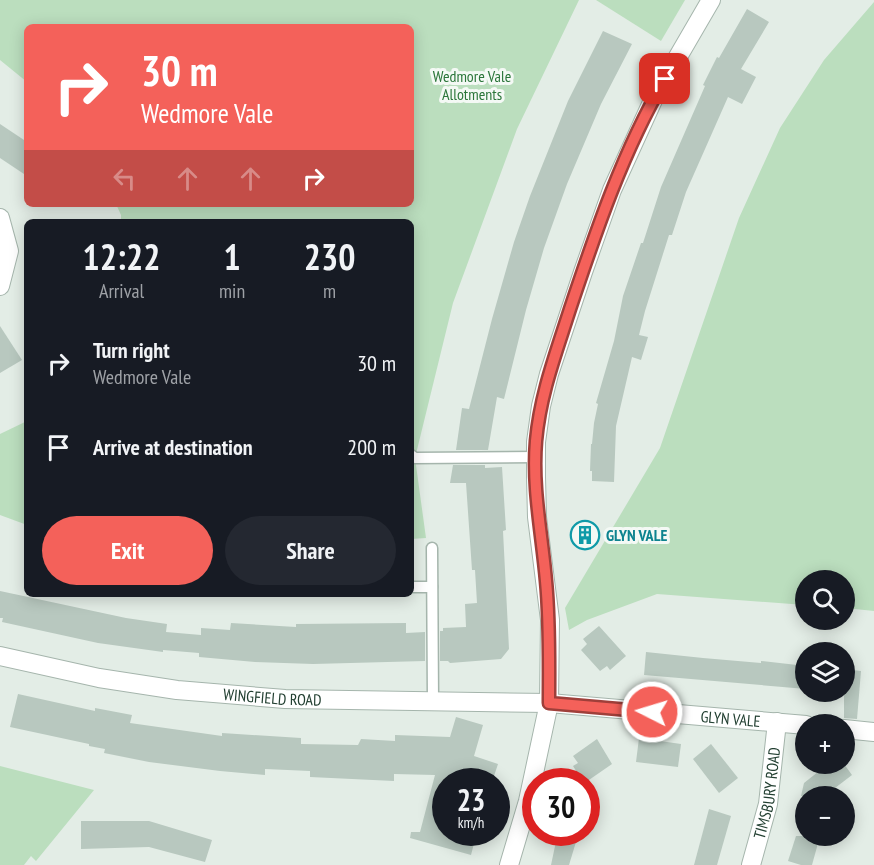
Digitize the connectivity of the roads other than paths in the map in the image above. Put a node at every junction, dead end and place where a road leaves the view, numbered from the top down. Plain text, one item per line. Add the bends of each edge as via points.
1 (711, 0) edge
2 (0, 218) edge
3 (0, 286) edge
4 (414, 457) edge
5 (536, 457) junction
6 (432, 548) dead end
7 (414, 587) edge
8 (432, 587) junction
9 (0, 656) edge
10 (433, 701) junction
11 (549, 703) junction
12 (777, 722) junction
13 (795, 724) edge
14 (855, 730) edge
15 (874, 732) edge
16 (509, 865) edge
17 (752, 865) edge

1 - 5 street via 654,98 612,190 549,374
2 - 3 street via 9,251
4 - 5 lane
5 - 11 street via 537,517 550,620
6 - 8 lane
7 - 8 lane
8 - 10 lane
9 - 10 street, WINGFIELD ROAD via 177,690 285,699
10 - 11 street, WINGFIELD ROAD
11 - 12 street, GLYN VALE
11 - 16 street via 528,801
12 - 13 street, GLYN VALE
12 - 17 street, TIMSBURY ROAD via 768,804
14 - 15 street

